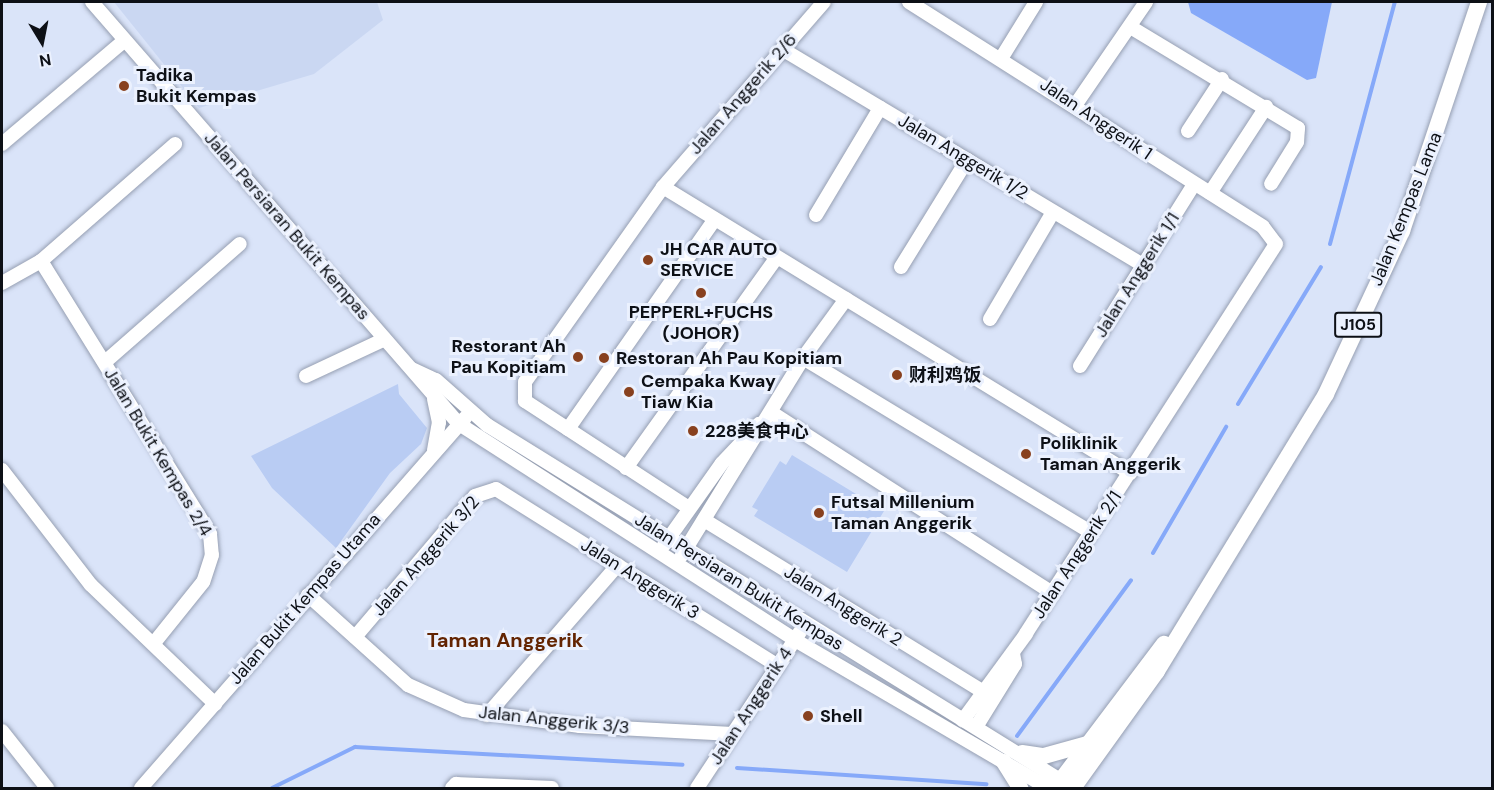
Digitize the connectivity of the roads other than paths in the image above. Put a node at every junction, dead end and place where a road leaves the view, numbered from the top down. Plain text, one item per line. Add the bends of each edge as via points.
1 (92, 2) edge
2 (824, 2) edge
3 (909, 2) edge
4 (1036, 2) edge
5 (1146, 2) edge
6 (1479, 2) edge
7 (1132, 28) junction
8 (124, 41) junction
9 (782, 49) junction
10 (1002, 57) junction
11 (1222, 79) junction
12 (1076, 104) junction
13 (1266, 107) junction
14 (880, 108) junction
15 (1188, 131) dead end
16 (2, 144) edge
17 (175, 144) dead end
18 (967, 160) junction
19 (1194, 184) junction
20 (1271, 184) dead end
21 (663, 187) junction
22 (1210, 193) junction
23 (1053, 212) junction
24 (816, 215) dead end
25 (715, 219) junction
26 (240, 244) dead end
27 (1276, 244) joint
28 (777, 258) junction
29 (41, 261) junction
30 (1144, 266) junction
31 (901, 267) dead end
32 (2, 283) edge
33 (846, 299) junction
34 (990, 319) dead end
35 (385, 339) junction
36 (803, 358) junction
37 (105, 362) junction
38 (1080, 366) dead end
39 (412, 369) junction
40 (306, 376) dead end
41 (434, 398) junction
42 (471, 411) junction
43 (772, 413) junction
44 (459, 424) junction
45 (568, 429) junction
46 (434, 450) junction
47 (626, 468) junction
48 (2, 470) edge
49 (1130, 473) junction
50 (504, 491) joint
51 (689, 508) junction
52 (704, 520) junction
53 (1090, 532) junction
54 (668, 538) junction
55 (686, 549) junction
56 (658, 553) junction
57 (675, 564) junction
58 (618, 565) junction
59 (1052, 593) junction
60 (308, 595) junction
61 (806, 624) junction
62 (1182, 624) junction
63 (355, 637) junction
64 (795, 640) junction
65 (154, 643) junction
66 (1013, 654) junction
67 (777, 666) junction
68 (982, 691) junction
69 (215, 704) junction
70 (487, 715) junction
71 (969, 724) junction
72 (2, 731) edge
73 (733, 734) junction
74 (1087, 744) junction
75 (1022, 753) junction
76 (1004, 762) junction
77 (1065, 786) edge
78 (43, 787) edge
79 (141, 789) edge
80 (452, 789) edge
81 (552, 789) edge
82 (697, 789) edge
83 (1020, 789) edge
84 (1048, 789) edge

1 - 8 street, Jalan Persiaran Bukit Kempas
2 - 9 street, Jalan Anggerik 2/6
3 - 10 street, Jalan Anggerik 1
4 - 10 street
5 - 7 street
6 - 62 main road, Jalan Kempas Lama / J105 via 1402,231 1326,393 1290,460
7 - 11 street
7 - 12 street
8 - 16 street
8 - 35 street, Jalan Persiaran Bukit Kempas
9 - 14 street, Jalan Anggerik 1/2
9 - 21 street, Jalan Anggerik 2/6
10 - 12 street, Jalan Anggerik 1
11 - 13 street
11 - 15 street
12 - 19 street, Jalan Anggerik 1
13 - 20 street via 1298,128 1297,142
13 - 22 street
14 - 18 street, Jalan Anggerik 1/2
14 - 24 street
17 - 29 street
18 - 23 street, Jalan Anggerik 1/2
18 - 31 street
19 - 22 street, Jalan Anggerik 1
19 - 30 street, Jalan Anggerik 1/1
21 - 25 street
21 - 45 street, Jalan Anggerik 2/6 via 525,382 525,401
22 - 27 street, Jalan Anggerik 1 via 1263,227
23 - 30 street, Jalan Anggerik 1/2
23 - 34 street
25 - 28 street
25 - 45 street
26 - 37 street
27 - 49 street, Jalan Anggerik 2/1
28 - 33 street
28 - 47 street
29 - 32 street
29 - 37 street, Jalan Bukit Kempas 2/4
30 - 38 street, Jalan Anggerik 1/1
33 - 36 street
33 - 49 street
35 - 39 street, Jalan Persiaran Bukit Kempas
35 - 40 street
36 - 43 street
36 - 53 street
37 - 65 street, Jalan Bukit Kempas 2/4 via 210,534 212,555 203,582
39 - 41 street, Jalan Persiaran Bukit Kempas
39 - 42 street, Jalan Persiaran Bukit Kempas
41 - 44 street, Jalan Persiaran Bukit Kempas
41 - 46 street via 438,422
42 - 44 street, Jalan Bukit Kempas Utama
42 - 54 street, Jalan Persiaran Bukit Kempas
43 - 51 street via 737,445
43 - 52 street
43 - 59 street
44 - 46 street, Jalan Bukit Kempas Utama
44 - 56 street, Jalan Persiaran Bukit Kempas
45 - 47 street
46 - 60 street, Jalan Bukit Kempas Utama
47 - 51 street
48 - 65 street via 91,585
49 - 53 street, Jalan Anggerik 2/1
50 - 58 street, Jalan Anggerik 3
50 - 63 street, Jalan Anggerik 3/2 via 485,489 475,496
51 - 54 street
52 - 55 street
52 - 68 street, Jalan Anggerik 2
53 - 59 street, Jalan Anggerik 2/1
54 - 55 street, Jalan Persiaran Bukit Kempas
54 - 56 street
55 - 57 street
55 - 61 street, Jalan Persiaran Bukit Kempas
56 - 57 street, Jalan Persiaran Bukit Kempas
57 - 64 street, Jalan Persiaran Bukit Kempas
58 - 67 street, Jalan Anggerik 3
58 - 70 street
59 - 66 street, Jalan Anggerik 2/1
60 - 63 street, Jalan Anggerik 3/3
60 - 69 street, Jalan Bukit Kempas Utama
61 - 64 street, Jalan Anggerik 4
61 - 71 street, Jalan Persiaran Bukit Kempas
62 - 74 main road, Jalan Kempas Lama / J105
62 - 77 main road, Jalan Kempas Lama / J105 via 1157,671
63 - 70 street, Jalan Anggerik 3/3 via 408,685
64 - 67 street, Jalan Anggerik 4
64 - 76 street, Jalan Persiaran Bukit Kempas
65 - 69 street
66 - 68 street, Jalan Anggerik 2/1 via 1005,656
66 - 71 street, Jalan Anggerik 2/1 via 1015,664
67 - 73 street, Jalan Anggerik 4
68 - 71 street, Jalan Anggerik 2/1
69 - 79 street, Jalan Bukit Kempas Utama
70 - 73 street, Jalan Anggerik 3/3
71 - 75 street, Jalan Persiaran Bukit Kempas
72 - 78 street
73 - 82 street, Jalan Anggerik 4
74 - 75 main road via 1044,756
74 - 77 main road, Jalan Kempas Lama / J105
75 - 77 street, Jalan Persiaran Bukit Kempas
76 - 83 main road
76 - 84 street, Jalan Persiaran Bukit Kempas
80 - 81 street via 456,784

